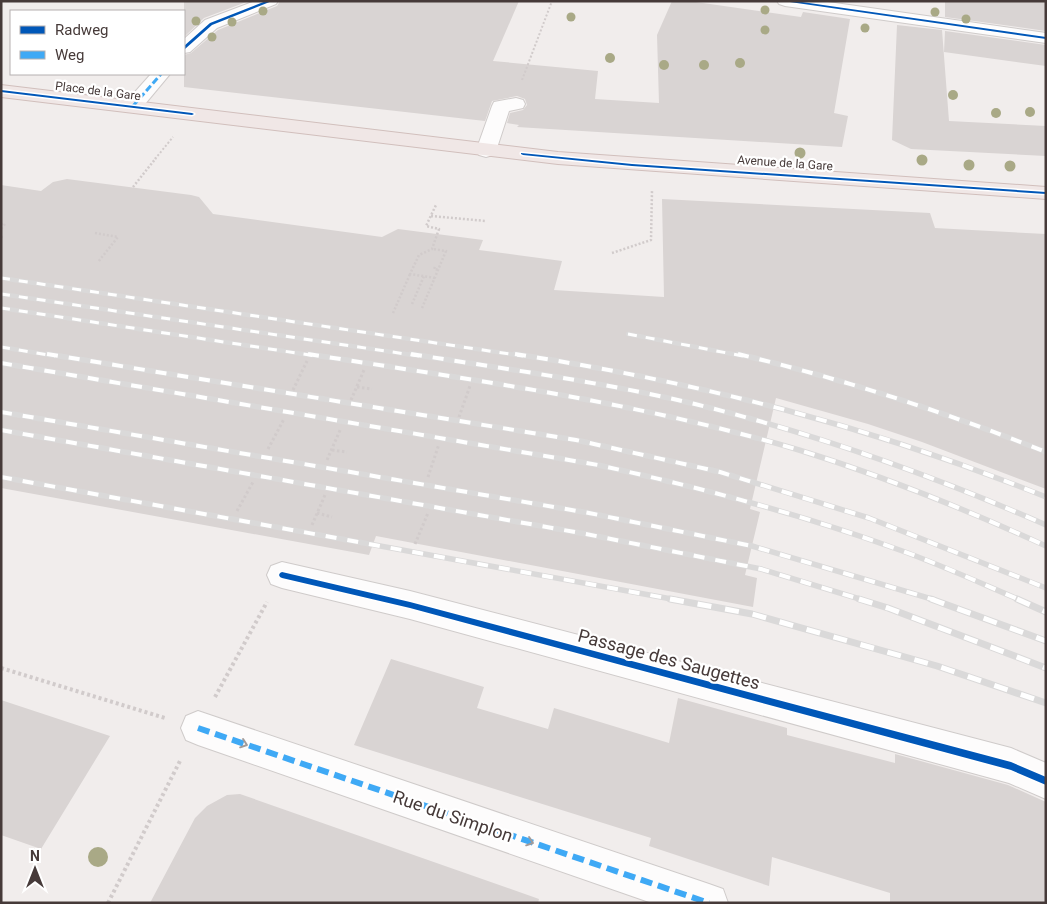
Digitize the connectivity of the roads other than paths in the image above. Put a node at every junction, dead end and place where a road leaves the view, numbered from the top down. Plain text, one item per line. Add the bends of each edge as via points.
1 (270, 1) edge
2 (785, 1) edge
3 (909, 1) edge
4 (827, 4) edge
5 (909, 18) junction
6 (1046, 38) edge
7 (185, 47) edge
8 (160, 75) edge
9 (1, 90) edge
10 (518, 95) road end
11 (133, 106) junction
12 (486, 150) junction
13 (523, 154) joint
14 (1046, 193) edge
15 (282, 575) road end
16 (198, 728) road end
17 (1046, 782) edge
18 (709, 903) edge

1 - 7 street via 211,24
2 - 4 street
3 - 5 street
4 - 5 street
5 - 6 street
8 - 11 street
9 - 11 main road, Place de la Gare
10 - 12 street via 501,106
11 - 12 main road, Place de la Gare
12 - 13 main road, Place de la Gare
13 - 14 main road, Avenue de la Gare
15 - 17 street, Passage des Saugettes via 419,608 1011,766
16 -> 18 street, Rue du Simplon

